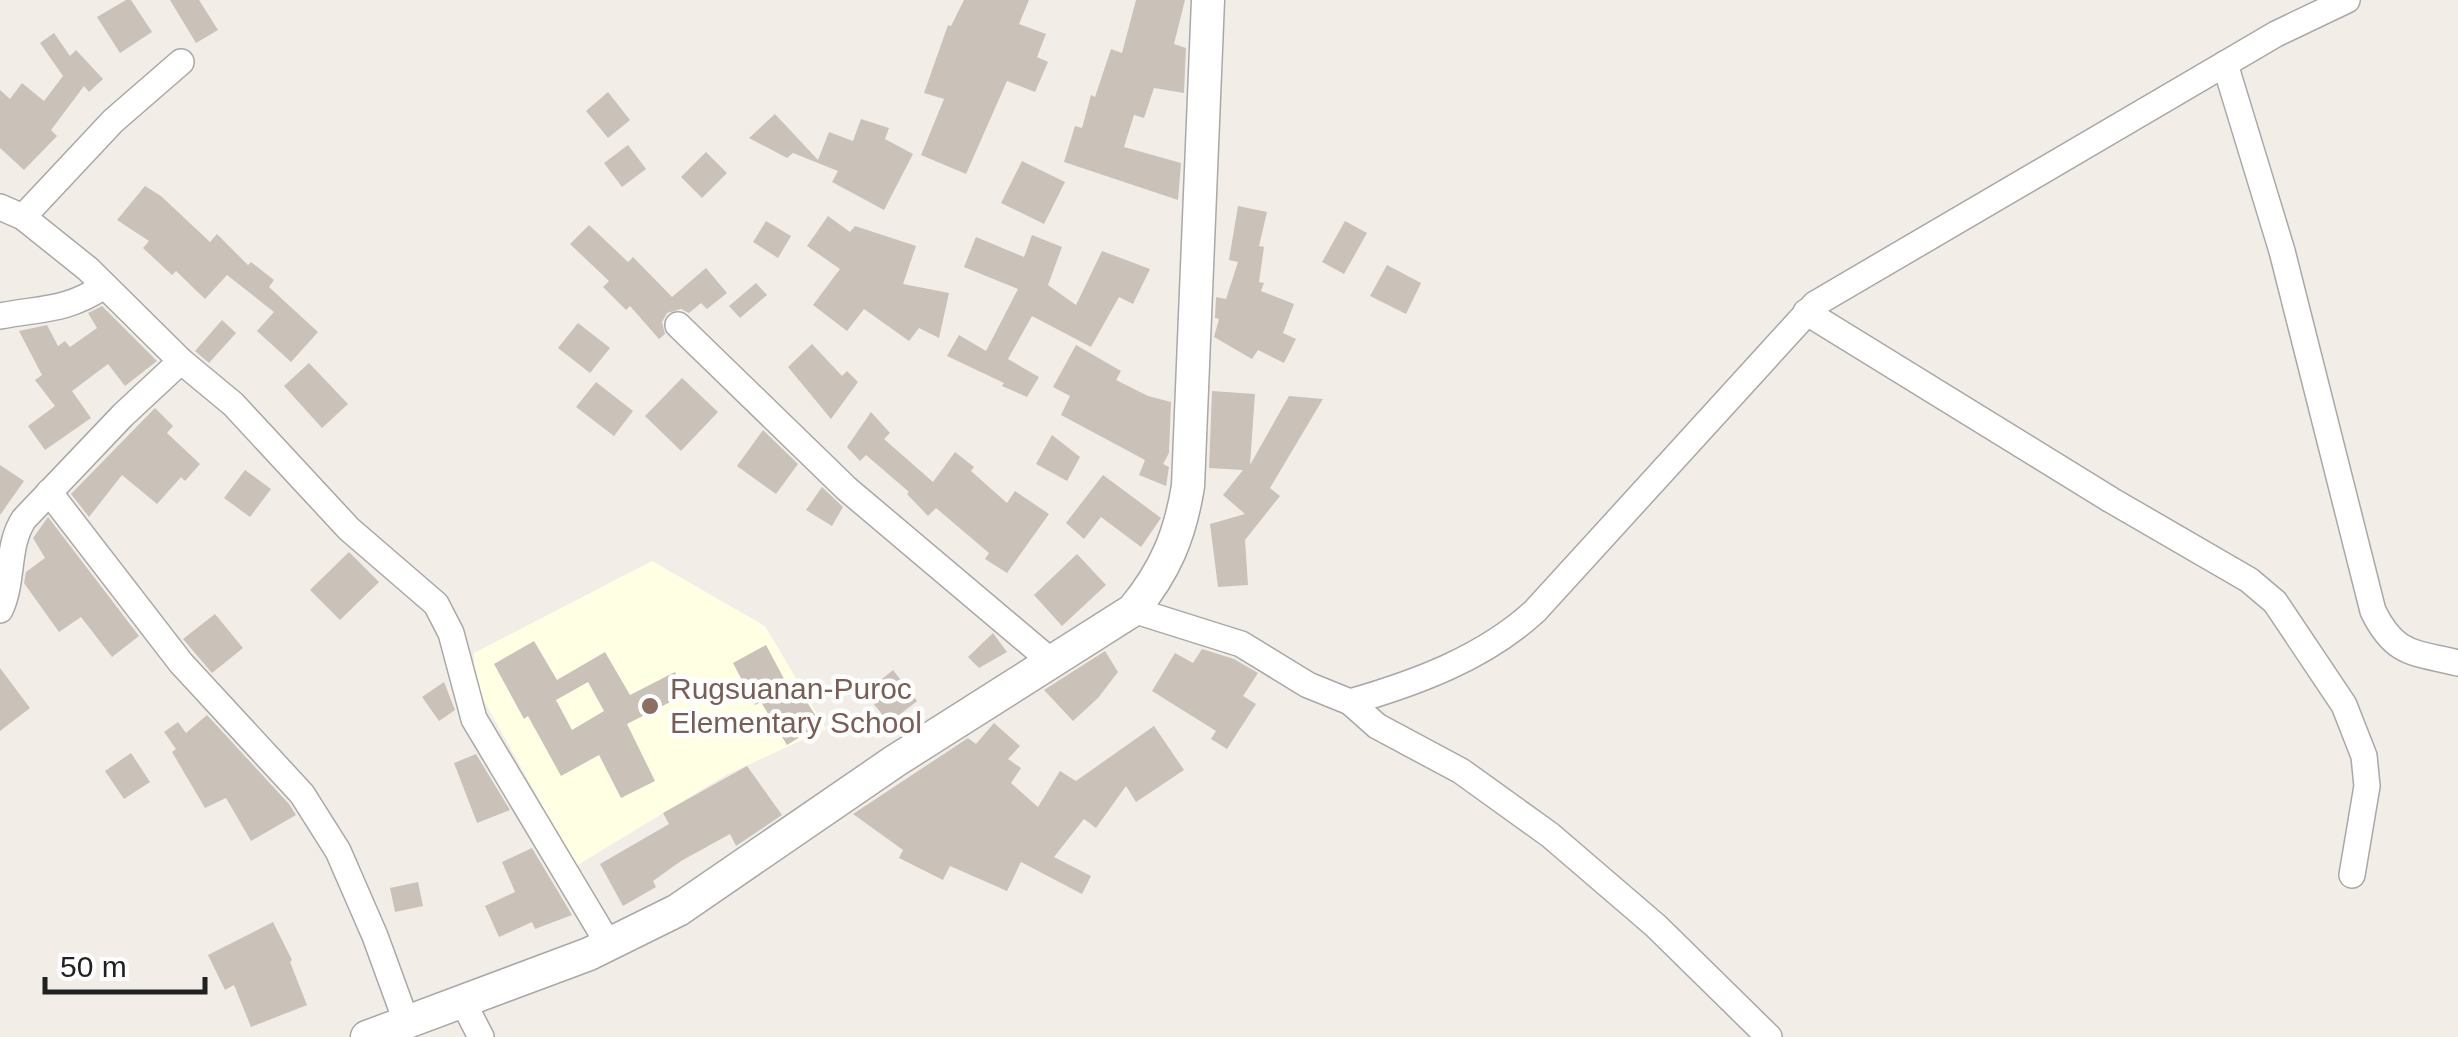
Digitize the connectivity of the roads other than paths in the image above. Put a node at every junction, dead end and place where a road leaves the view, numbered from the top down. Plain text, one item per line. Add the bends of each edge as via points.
1 (1208, 0) edge
2 (2347, 0) edge
3 (181, 62) dead end
4 (2224, 64) junction
5 (11, 212) edge
6 (104, 286) junction
7 (1806, 312) junction
8 (0, 316) edge
9 (678, 326) dead end
10 (181, 361) junction
11 (49, 492) junction
12 (0, 610) edge
13 (1133, 610) junction
14 (1052, 662) junction
15 (2458, 663) edge
16 (1350, 702) junction
17 (2352, 876) dead end
18 (609, 946) junction
19 (463, 1002) junction
20 (406, 1022) junction
21 (367, 1037) edge
22 (480, 1037) edge
23 (1769, 1037) edge

1 - 13 street via 1188,486 1169,560
2 - 4 street
3 - 5 street
4 - 7 street
4 - 15 street via 2282,251 2373,611 2396,646
5 - 6 street
6 - 8 street via 62,308
6 - 10 street
7 - 16 street via 1510,634 1479,653
7 - 17 street via 2249,580 2275,602 2344,705 2364,756 2367,786
9 - 14 street via 847,490
10 - 11 street
10 - 18 street via 436,604 474,719
11 - 12 street via 18,527
11 - 20 street via 146,622 302,794 338,851
13 - 14 street
13 - 16 street via 1230,639
14 - 18 street via 692,901
16 - 23 street via 1376,726 1461,772 1550,834
18 - 19 street
19 - 20 street
19 - 22 street
20 - 21 street

